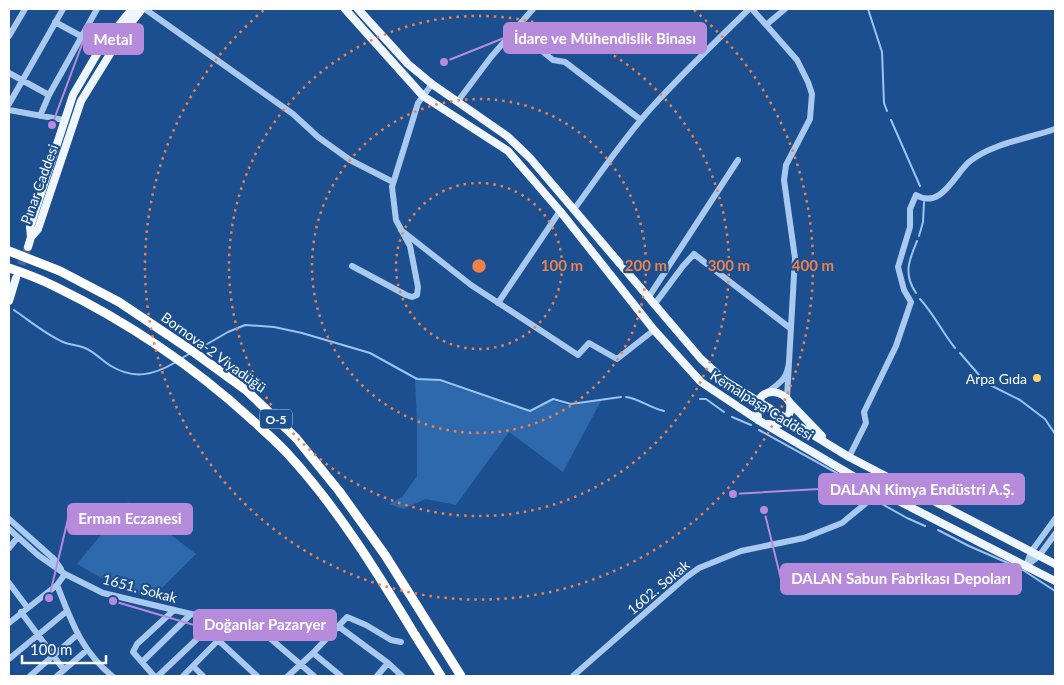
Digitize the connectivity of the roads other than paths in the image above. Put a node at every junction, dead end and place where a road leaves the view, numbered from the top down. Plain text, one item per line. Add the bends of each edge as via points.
1 (25, 9) edge
2 (62, 9) edge
3 (97, 9) edge
4 (132, 9) edge
5 (144, 9) edge
6 (345, 9) edge
7 (358, 9) edge
8 (533, 9) edge
9 (751, 9) edge
10 (785, 9) edge
11 (55, 22) junction
12 (766, 24) junction
13 (515, 29) junction
14 (9, 36) edge
15 (81, 37) junction
16 (101, 47) junction
17 (9, 73) edge
18 (22, 80) junction
19 (432, 84) junction
20 (49, 95) junction
21 (422, 96) junction
22 (458, 101) junction
23 (9, 104) edge
24 (9, 110) edge
25 (40, 116) junction
26 (64, 120) junction
27 (641, 120) junction
28 (1055, 128) edge
29 (738, 160) dead end
30 (393, 182) junction
31 (575, 208) junction
32 (560, 211) junction
33 (401, 230) junction
34 (31, 237) junction
35 (28, 246) tunnel mouth
36 (9, 251) edge
37 (352, 266) dead end
38 (9, 268) edge
39 (16, 278) tunnel mouth
40 (9, 301) edge
41 (651, 301) junction
42 (498, 303) junction
43 (790, 328) junction
44 (654, 330) junction
45 (789, 362) junction
46 (766, 394) junction
47 (788, 401) junction
48 (758, 402) junction
49 (787, 419) junction
50 (758, 420) junction
51 (766, 424) junction
52 (832, 446) junction
53 (849, 457) junction
54 (876, 489) junction
55 (1055, 519) edge
56 (9, 520) edge
57 (9, 529) edge
58 (1055, 534) edge
59 (18, 537) junction
60 (9, 548) edge
61 (1035, 554) junction
62 (1055, 564) edge
63 (1026, 566) junction
64 (65, 574) junction
65 (1055, 581) edge
66 (9, 583) edge
67 (57, 585) junction
68 (27, 607) junction
69 (67, 610) junction
70 (174, 610) junction
71 (21, 612) junction
72 (191, 614) junction
73 (243, 614) junction
74 (219, 615) junction
75 (9, 622) edge
76 (338, 626) junction
77 (37, 635) junction
78 (77, 635) junction
79 (218, 640) junction
80 (401, 642) dead end
81 (87, 650) junction
82 (314, 653) junction
83 (53, 656) junction
84 (9, 659) edge
85 (142, 662) junction
86 (388, 663) junction
87 (301, 664) junction
88 (193, 666) junction
89 (64, 670) junction
90 (30, 676) edge
91 (57, 676) edge
92 (112, 676) edge
93 (156, 676) edge
94 (183, 676) edge
95 (203, 676) edge
96 (257, 676) edge
97 (288, 676) edge
98 (314, 676) edge
99 (341, 676) edge
100 (377, 676) edge
101 (402, 676) edge
102 (441, 676) edge
103 (461, 676) edge
104 (573, 676) edge

1 - 14 street
2 - 11 street
3 - 15 street
4 - 16 main road, Pınar Caddesi
5 - 30 street via 293,114 318,138
5 - 34 main road, Pınar Caddesi via 123,33 81,101 38,229
6 - 21 main road, Kemalpaşa Caddesi
7 - 19 main road, Kemalpaşa Caddesi via 408,64
8 - 13 street
9 - 12 street
9 - 27 street via 712,44
10 - 12 street
11 - 15 street
11 - 18 street
12 - 43 street via 797,60 812,94 810,119 786,165 784,180 795,258
13 - 22 street
13 - 27 street via 553,60 565,62
15 - 16 street
15 - 20 street
16 - 26 main road, Pınar Caddesi via 73,96
17 - 18 street
18 - 20 street
18 - 23 street
19 - 21 street
19 - 22 main road, Kemalpaşa Caddesi
20 - 25 street
21 - 30 street
21 - 32 main road, Kemalpaşa Caddesi via 508,151
22 - 31 main road, Kemalpaşa Caddesi via 508,136
24 - 25 street
25 - 26 street
26 - 34 main road, Pınar Caddesi via 30,227
27 - 31 street
28 - 53 street via 989,150 970,162 945,192 929,198 916,195 898,266 904,290 911,302 896,346 864,412 866,423
29 - 41 street
30 - 33 street via 396,220
31 - 41 main road, Kemalpaşa Caddesi
32 - 42 street
32 - 44 main road, Kemalpaşa Caddesi
33 - 37 street via 410,246 417,295 406,295
33 - 42 street
34 - 35 main road, Pınar Caddesi
36 - 103 highway, Bornova-2 Viyadüğü / O-5, bridge via 60,271 118,302 246,390 296,438 339,491 385,555
38 - 102 highway, Bornova-2 Viyadüğü / O-5, bridge via 53,285 114,317 186,364 287,452 371,563
39 - 40 main road
41 - 43 street via 694,254
41 - 48 main road, Kemalpaşa Caddesi via 700,359 725,381
42 - 44 street via 578,354 589,343 617,359
43 - 45 street
44 - 50 main road, Kemalpaşa Caddesi via 701,382
45 - 46 street via 784,380
45 - 47 street
46 - 47 main road via 777,392
46 - 48 main road
47 - 49 main road via 791,409
47 - 52 main road
48 - 49 main road, Kemalpaşa Caddesi
48 - 50 main road
49 - 51 main road via 778,425
49 - 52 main road, Kemalpaşa Caddesi
50 - 51 main road, Kemalpaşa Caddesi
51 - 54 main road, Kemalpaşa Caddesi
52 - 53 main road, Kemalpaşa Caddesi
53 - 61 main road, Kemalpaşa Caddesi
54 - 63 main road, Kemalpaşa Caddesi
54 - 104 street, 1602. Sokak via 865,504 842,523 804,538 741,551 699,568
55 - 61 street
56 - 64 street via 54,559
57 - 59 street, 1651. Sokak
58 - 61 street
59 - 60 street
59 - 64 street, 1651. Sokak
61 - 62 main road, Kemalpaşa Caddesi
61 - 63 street
63 - 65 main road, Kemalpaşa Caddesi
64 - 67 street
64 - 70 street, 1651. Sokak via 103,593
66 - 68 street
67 - 68 street
67 - 69 street
68 - 71 street
69 - 77 street
69 - 78 street
70 - 72 street, 1651. Sokak
70 - 85 street via 137,644 133,652
71 - 75 street
71 - 77 street
72 - 74 street, 1651. Sokak
72 - 85 street
73 - 74 street, 1651. Sokak
73 - 79 street
73 - 87 street
74 - 93 street
76 - 80 street via 347,617
76 - 82 street
76 - 86 street
77 - 83 street
77 - 84 street
78 - 81 street
78 - 83 street
79 - 88 street
79 - 96 street
81 - 89 street
81 - 92 street
82 - 87 street
82 - 99 street
83 - 89 street
83 - 90 street
85 - 93 street
86 - 100 street
86 - 101 street
87 - 97 street
87 - 98 street
88 - 94 street
88 - 95 street
89 - 91 street

